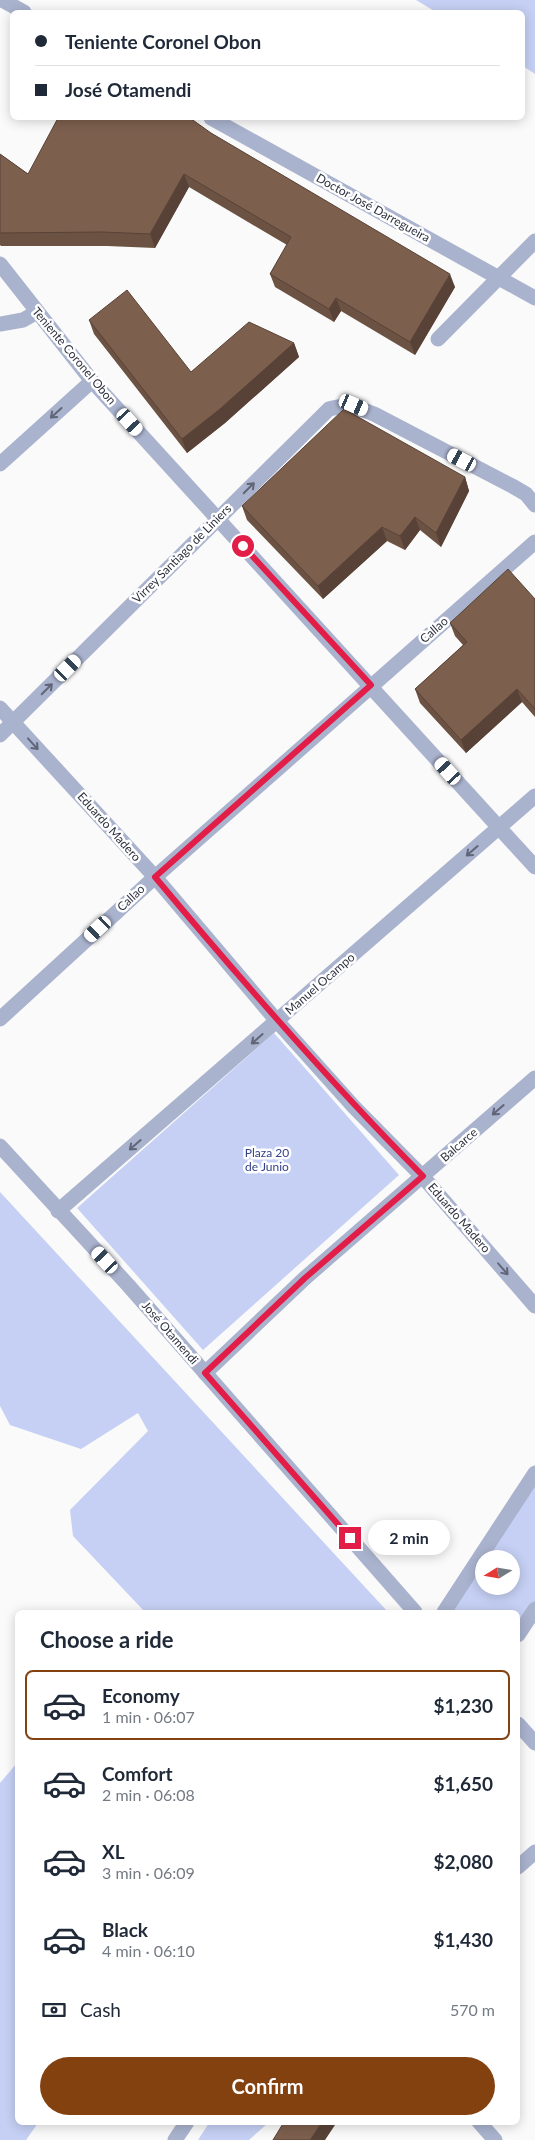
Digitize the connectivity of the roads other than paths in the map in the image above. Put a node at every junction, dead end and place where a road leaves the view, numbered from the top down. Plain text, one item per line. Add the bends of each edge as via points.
1 (2, 0) edge
2 (20, 10) edge
3 (215, 120) edge
4 (535, 241) edge
5 (0, 264) edge
6 (499, 278) junction
7 (535, 298) edge
8 (37, 312) junction
9 (0, 324) edge
10 (438, 338) dead end
11 (92, 381) junction
12 (0, 464) edge
13 (535, 505) edge
14 (217, 519) junction
15 (535, 542) edge
16 (371, 685) junction
17 (0, 708) edge
18 (13, 722) junction
19 (0, 735) edge
20 (535, 796) edge
21 (499, 828) junction
22 (535, 868) edge
23 (155, 877) junction
24 (0, 1019) edge
25 (277, 1021) junction
26 (535, 1078) edge
27 (0, 1146) edge
28 (423, 1176) junction
29 (58, 1211) junction
30 (535, 1306) edge
31 (205, 1373) junction
32 (535, 1473) edge
33 (535, 1609) edge
34 (413, 1610) edge
35 (445, 1610) edge
36 (520, 1633) edge
37 (520, 1726) edge
38 (535, 1743) edge
39 (535, 1852) edge
40 (520, 1865) edge
41 (185, 2125) edge
42 (482, 2125) edge
43 (175, 2140) edge
44 (495, 2140) edge

1 - 2 street
3 - 6 street, Doctor José Darregueira
4 - 6 street
5 - 8 street, Teniente Coronel Obon
6 - 7 street, Doctor José Darregueira
6 - 10 street
8 - 9 street via 23,320
8 - 11 street, Teniente Coronel Obon
11 -> 12 street
11 - 14 street, Teniente Coronel Obon
14 -> 13 street, Virrey Santiago de Liniers via 329,409 354,405 514,487
14 - 16 street, Teniente Coronel Obon
18 -> 14 street, Virrey Santiago de Liniers
15 - 16 street, Callao
16 - 21 street, Teniente Coronel Obon
16 - 23 street, Callao
17 - 18 street, Eduardo Madero
18 - 19 street, Virrey Santiago de Liniers
18 -> 23 street, Eduardo Madero
20 - 21 street, Manuel Ocampo
21 - 22 street, Teniente Coronel Obon
21 -> 25 street, Manuel Ocampo
23 - 24 street, Callao
23 - 25 street, Eduardo Madero
25 - 28 street, Eduardo Madero via 354,1107
25 -> 29 street, Manuel Ocampo
26 -> 28 street, Balcarce
27 - 29 street, José Otamendi
28 -> 30 street, Eduardo Madero
28 - 31 street, Balcarce via 305,1278
29 - 31 street, José Otamendi
31 - 34 street, José Otamendi
32 - 35 street
33 - 36 street
37 - 38 street
39 - 40 street
41 - 43 street
42 - 44 street

